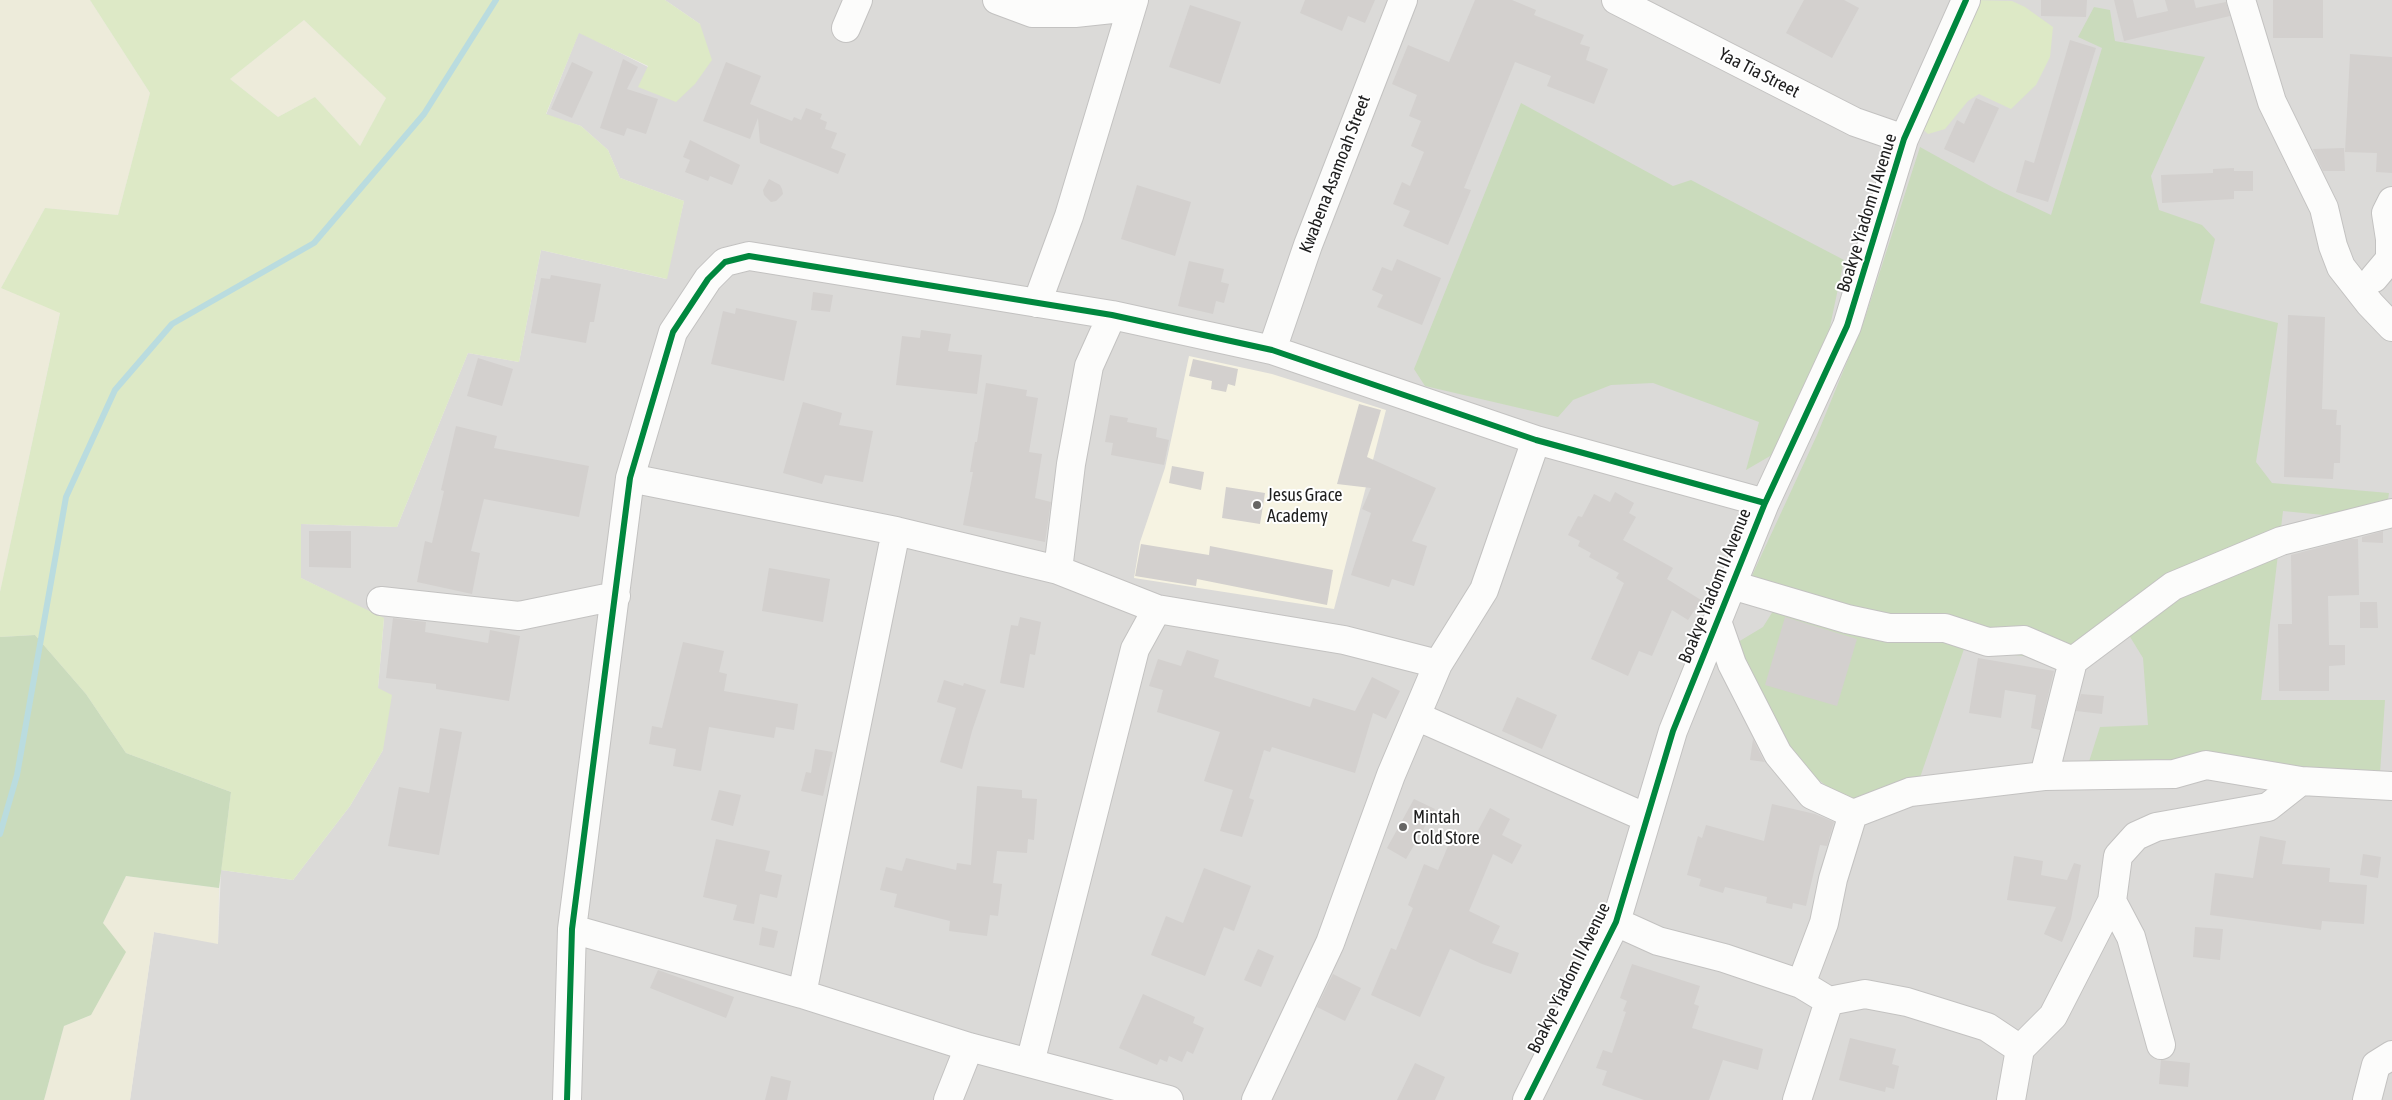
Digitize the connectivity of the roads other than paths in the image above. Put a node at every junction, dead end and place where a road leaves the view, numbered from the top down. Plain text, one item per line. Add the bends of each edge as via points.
1 (858, 0) edge
2 (997, 0) edge
3 (1403, 0) edge
4 (1616, 0) edge
5 (1966, 0) edge
6 (2241, 0) edge
7 (1133, 3) edge
8 (846, 28) dead end
9 (1904, 139) junction
10 (2392, 201) edge
11 (2371, 278) edge
12 (1037, 303) junction
13 (1112, 315) junction
14 (2392, 327) edge
15 (1272, 350) junction
16 (1536, 440) junction
17 (630, 478) junction
18 (1765, 504) junction
19 (2392, 513) edge
20 (896, 531) junction
21 (1058, 570) junction
22 (1732, 585) junction
23 (616, 596) junction
24 (380, 601) dead end
25 (1157, 609) junction
26 (1718, 621) junction
27 (2073, 661) junction
28 (1438, 664) junction
29 (1416, 716) junction
30 (2044, 776) junction
31 (2301, 782) junction
32 (2392, 786) edge
33 (1853, 814) junction
34 (1647, 818) junction
35 (2112, 901) junction
36 (1616, 922) junction
37 (572, 929) junction
38 (1802, 984) junction
39 (802, 994) junction
40 (1829, 1000) junction
41 (2161, 1045) dead end
42 (969, 1047) junction
43 (2020, 1049) junction
44 (2392, 1055) edge
45 (1030, 1063) junction
46 (567, 1100) edge
47 (948, 1100) edge
48 (1169, 1100) edge
49 (1256, 1100) edge
50 (1526, 1100) edge
51 (1797, 1100) edge
52 (2011, 1100) edge
53 (2367, 1100) edge

1 - 8 street
2 - 7 street via 1032,13 1075,13
3 - 15 street, Kwabena Asamoah Street via 1308,245
4 - 9 street, Yaa Tia Street via 1855,122
5 - 9 street, Boakye Yiadom II Avenue
6 - 11 street via 2272,102 2324,208 2333,246
7 - 12 street via 1069,216
9 - 18 street, Boakye Yiadom II Avenue via 1847,326
10 - 11 street via 2386,213 2390,259
11 - 14 street
12 - 13 street
12 - 17 street via 749,256 725,262 708,279 672,332
13 - 15 street
13 - 21 street via 1089,366 1071,464
15 - 16 street
16 - 18 street
16 - 28 street via 1484,590
17 - 20 street
17 - 23 street
18 - 22 street, Boakye Yiadom II Avenue
19 - 27 street via 2281,541 2173,586
20 - 21 street
20 - 39 street
21 - 25 street
22 - 26 street, Boakye Yiadom II Avenue
22 - 27 street via 1846,619 1890,628 1946,628 1988,642 2024,640
23 - 24 street via 519,616
23 - 37 street
25 - 28 street via 1344,640
25 - 45 street via 1135,649
26 - 33 street via 1732,664 1778,754 1812,795
26 - 34 street, Boakye Yiadom II Avenue via 1673,731
27 - 30 street
28 - 29 street
29 - 34 street
29 - 49 street via 1330,943
30 - 31 street via 2174,774 2206,765
30 - 33 street via 1910,792
31 - 32 street
31 - 35 street via 2268,807 2156,827 2136,836 2118,856
33 - 38 street via 1833,879 1824,923
34 - 36 street, Boakye Yiadom II Avenue
35 - 41 street via 2131,937
35 - 43 street via 2053,1016
36 - 38 street via 1658,941 1724,958
36 - 50 street, Boakye Yiadom II Avenue
37 - 39 street
37 - 46 street
38 - 40 street
39 - 42 street
40 - 43 street via 1865,994 1907,1002 1987,1027
40 - 51 street
42 - 45 street
42 - 47 street
43 - 52 street
44 - 53 street via 2376,1065
45 - 48 street

